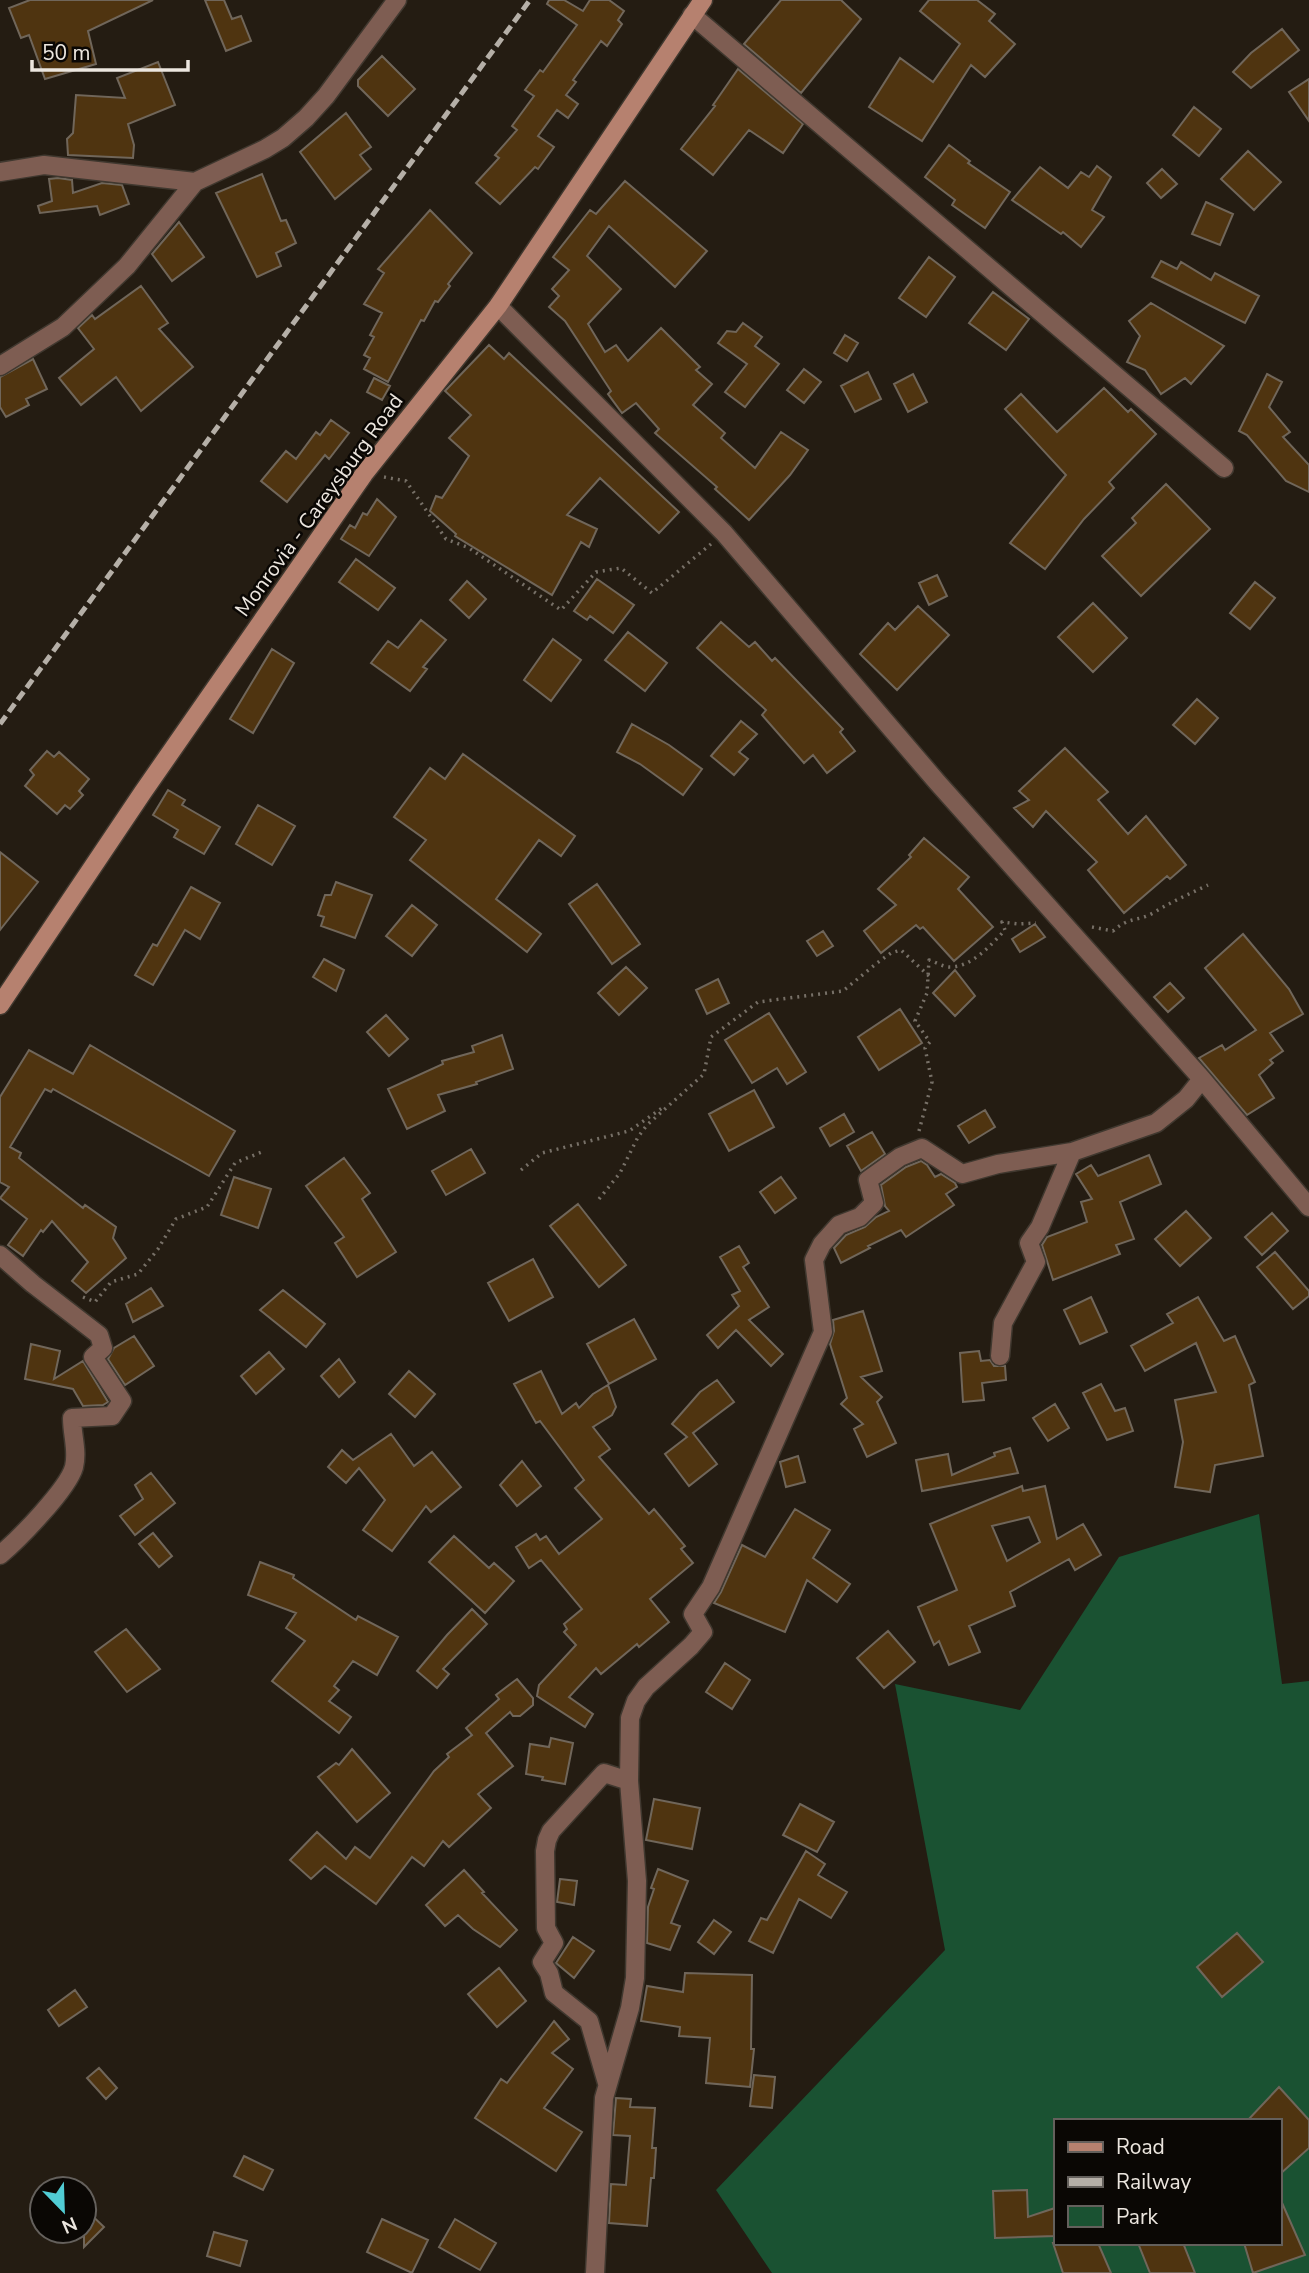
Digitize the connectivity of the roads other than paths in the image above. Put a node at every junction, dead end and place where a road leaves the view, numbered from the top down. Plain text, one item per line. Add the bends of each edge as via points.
1 (397, 0) edge
2 (703, 0) edge
3 (692, 15) junction
4 (0, 172) edge
5 (195, 182) junction
6 (499, 306) junction
7 (0, 366) edge
8 (1224, 468) dead end
9 (0, 1005) edge
10 (1202, 1079) junction
11 (1072, 1152) junction
12 (1309, 1208) edge
13 (0, 1255) edge
14 (1000, 1356) dead end
15 (0, 1555) edge
16 (629, 1781) junction
17 (607, 2083) junction
18 (595, 2273) edge

1 - 5 street via 306,118 265,149
2 - 3 main road, Monrovia - Careysburg Road
3 - 6 main road, Monrovia - Careysburg Road
3 - 8 street
4 - 5 street via 44,164
5 - 7 street via 127,266 63,327
6 - 9 main road, Monrovia - Careysburg Road via 364,474
6 - 10 street via 724,533 937,782
10 - 11 street via 1156,1123
10 - 12 street
11 - 14 street via 1029,1243 1036,1262 1003,1323
11 - 16 street via 962,1174 922,1148 868,1180 874,1203 860,1217 839,1225 822,1244 814,1260 823,1332 710,1587 693,1614 704,1632 636,1701 630,1718
13 - 15 street via 99,1335 103,1348 93,1357 122,1401 112,1416 72,1419 76,1452 63,1488
16 - 17 street via 637,1881 635,1978
16 - 17 street via 604,1773 551,1831 545,1851 546,1928 554,1943 542,1962 554,1993 589,2021
17 - 18 street

